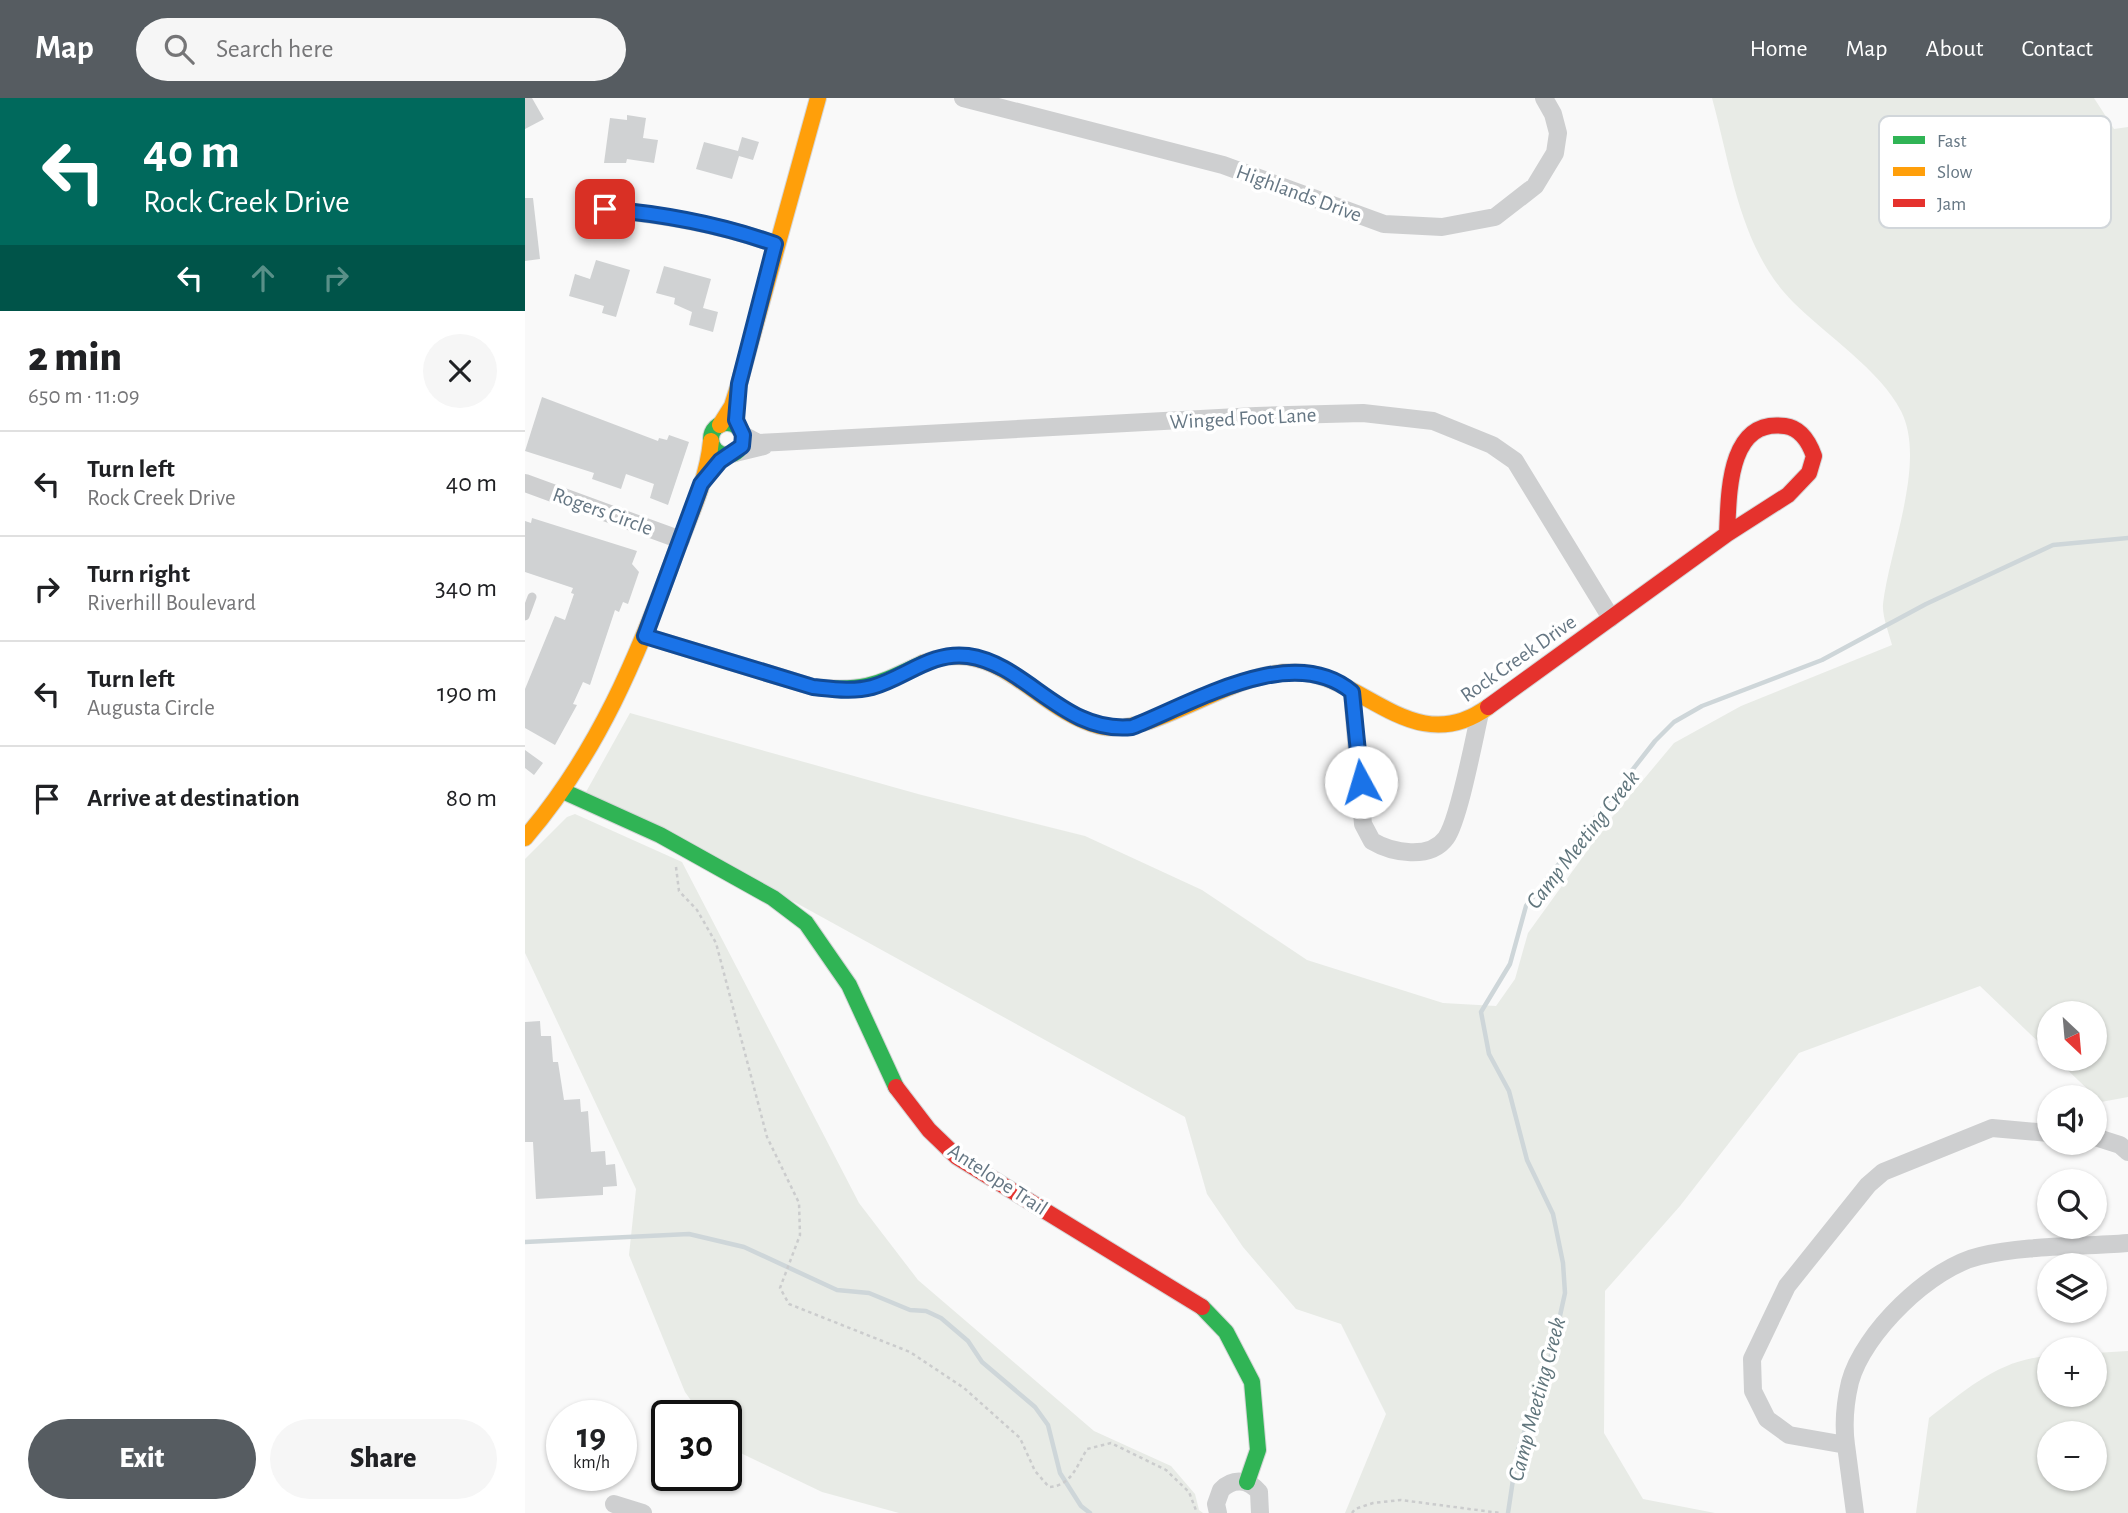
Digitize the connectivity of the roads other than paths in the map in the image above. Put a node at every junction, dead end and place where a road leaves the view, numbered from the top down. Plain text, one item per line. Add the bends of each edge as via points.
1 (818, 98) edge
2 (963, 98) edge
3 (1544, 98) edge
4 (584, 207) dead end
5 (775, 244) junction
6 (739, 384) junction
7 (720, 425) junction
8 (741, 432) junction
9 (711, 441) junction
10 (778, 442) junction
11 (731, 454) junction
12 (525, 483) edge
13 (701, 484) junction
14 (1727, 534) junction
15 (681, 540) junction
16 (532, 597) dead end
17 (525, 616) edge
18 (1611, 618) junction
19 (645, 636) junction
20 (1352, 692) junction
21 (1480, 713) junction
22 (565, 792) junction
23 (525, 838) edge
24 (2037, 1132) edge
25 (2107, 1140) edge
26 (2128, 1152) edge
27 (2128, 1243) edge
28 (1846, 1445) junction
29 (1247, 1482) junction
30 (614, 1504) dead end
31 (643, 1513) edge
32 (1218, 1513) edge
33 (1260, 1513) edge
34 (1855, 1513) edge

1 - 5 street
2 - 3 street, Highlands Drive via 1223,165 1384,224 1442,227 1495,217 1535,186 1555,153 1558,133
4 - 5 street via 670,215
5 - 6 street
6 - 7 street
6 - 8 street via 736,410
7 - 8 street via 732,424
7 - 9 street
8 - 10 street, Winged Foot Lane via 758,443
8 - 11 street via 742,446
9 - 11 street via 715,450
9 - 13 street
10 - 11 street, Winged Foot Lane
10 - 18 street, Winged Foot Lane via 1329,413 1433,421 1492,445 1515,461
11 - 13 street
12 - 15 street, Rogers Circle
13 - 15 street
14 - 14 street, Rock Creek Drive via 1788,495 1809,473 1814,456 1794,428 1763,428 1739,447 1732,467
14 - 18 street, Rock Creek Drive
15 - 19 street
16 - 17 lane
18 - 21 street, Rock Creek Drive
19 - 20 street, Rock Creek Drive via 813,687 840,690 875,686 935,658 971,656 1084,720 1117,728 1132,727 1262,675 1309,672 1335,679
19 - 22 street via 610,716
20 - 21 street, Rock Creek Drive via 1395,716 1427,724 1458,723
20 - 21 street via 1363,824 1372,841 1396,851 1429,850 1439,846 1451,830
22 - 23 street
22 - 29 street, Antelope Trail via 681,847 773,898 806,923 849,985 897,1090 929,1130 957,1157 1198,1303 1226,1332 1252,1382 1258,1450
24 - 28 street via 1992,1128 1883,1172 1787,1286 1752,1359 1753,1391 1767,1419 1789,1435
25 - 26 street
27 - 28 street via 1989,1254 1946,1269 1891,1316 1868,1345 1851,1380 1844,1420
28 - 34 street
29 - 32 street via 1233,1482 1221,1490
29 - 33 street via 1259,1492
30 - 31 street

